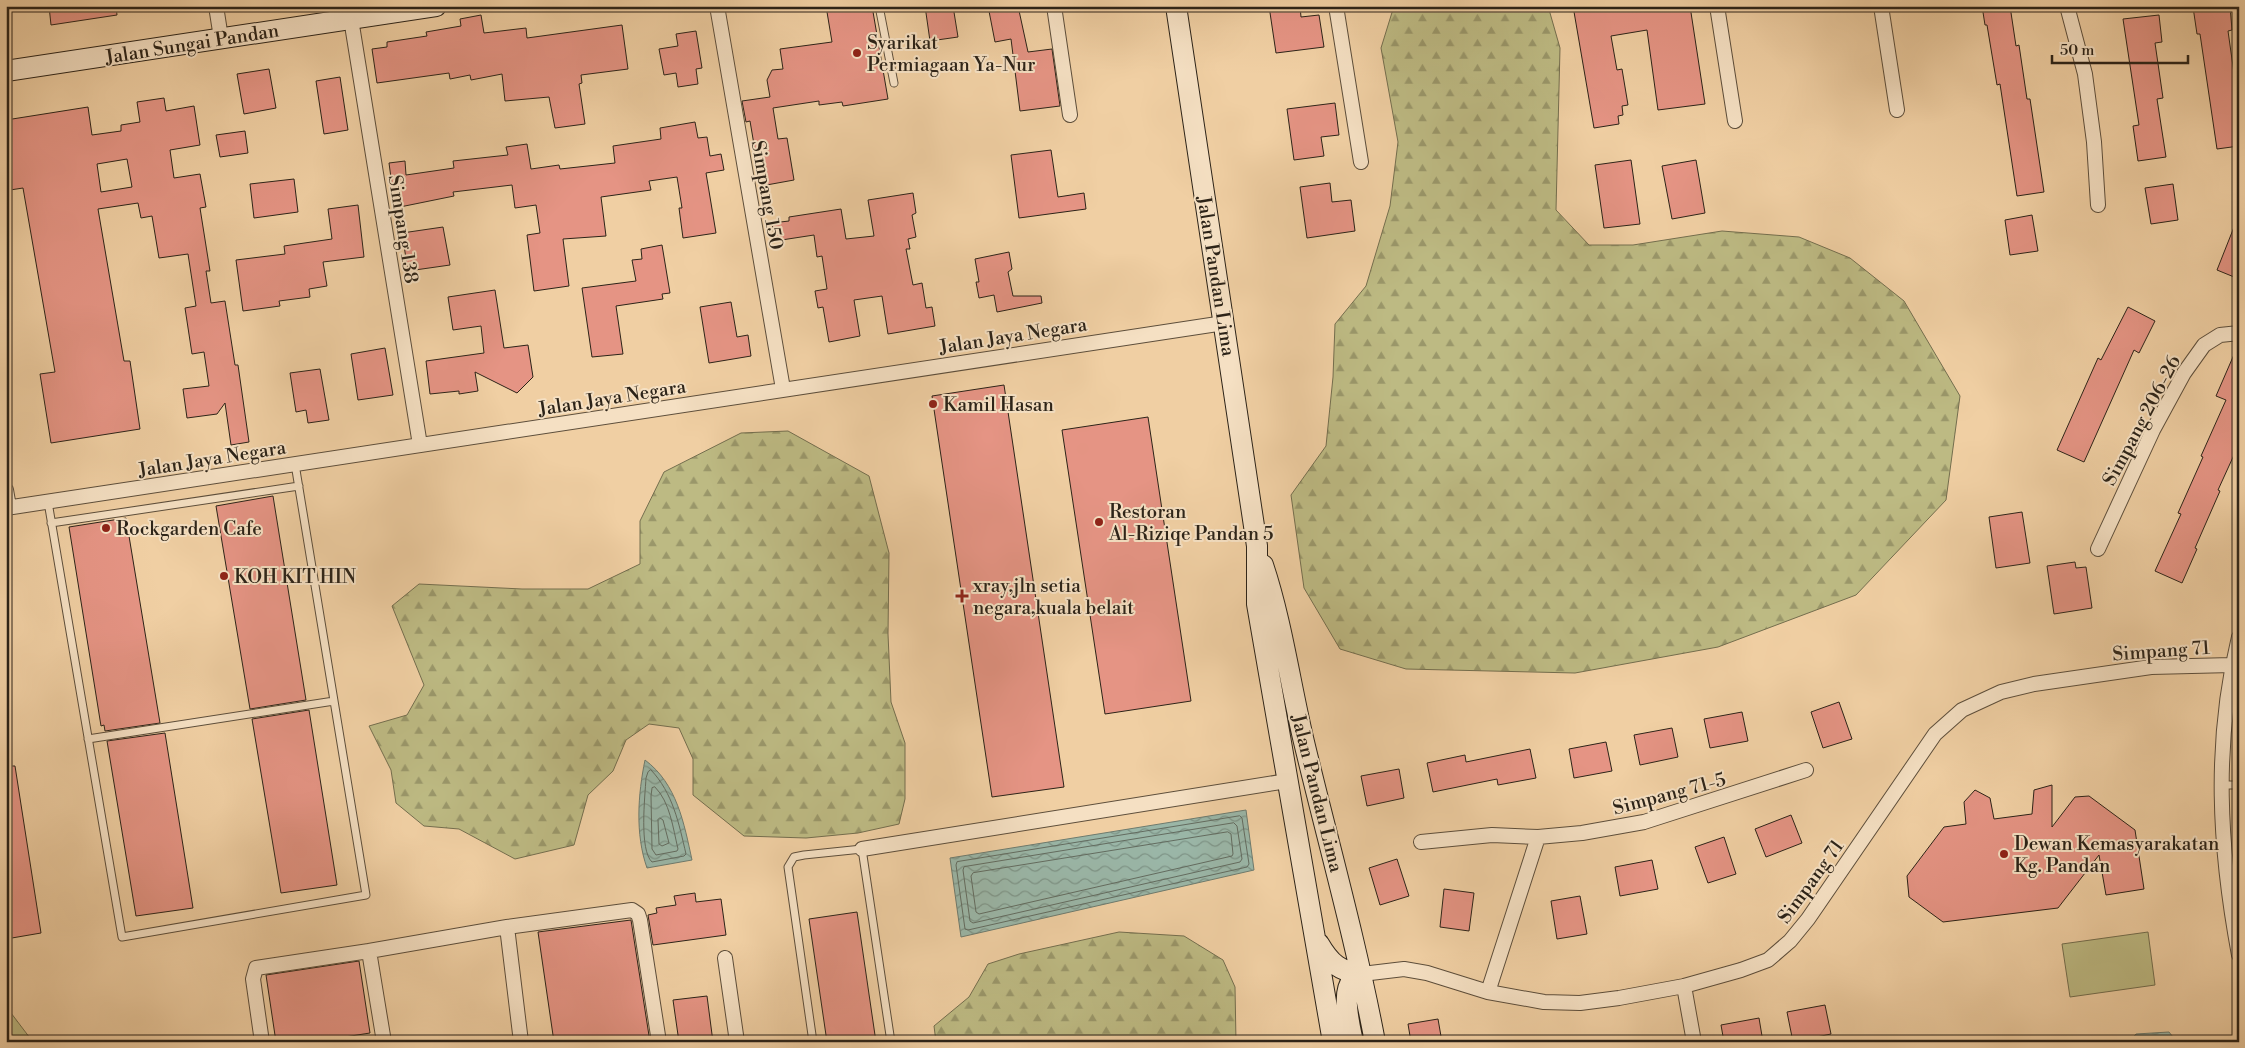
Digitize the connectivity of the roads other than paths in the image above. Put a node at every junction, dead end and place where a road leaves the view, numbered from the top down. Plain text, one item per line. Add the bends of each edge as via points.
1 (216, 6) edge
2 (717, 6) edge
3 (879, 6) edge
4 (1054, 6) edge
5 (1176, 6) edge
6 (1336, 6) edge
7 (1717, 6) edge
8 (1881, 6) edge
9 (2067, 6) edge
10 (428, 7) edge
11 (351, 19) junction
12 (221, 38) junction
13 (6, 71) edge
14 (894, 83) dead end
15 (1897, 110) dead end
16 (1070, 115) dead end
17 (1735, 121) dead end
18 (1362, 162) dead end
19 (2098, 205) dead end
20 (1224, 323) junction
21 (2239, 333) edge
22 (783, 389) junction
23 (420, 445) junction
24 (295, 464) junction
25 (299, 486) junction
26 (6, 490) edge
27 (48, 502) junction
28 (8, 508) edge
29 (52, 523) junction
30 (1257, 546) junction
31 (2098, 549) dead end
32 (2239, 637) edge
33 (2232, 665) junction
34 (334, 701) junction
35 (88, 739) junction
36 (1806, 770) dead end
37 (1287, 781) junction
38 (2220, 785) junction
39 (2239, 785) edge
40 (1538, 837) junction
41 (1421, 842) dead end
42 (862, 849) junction
43 (507, 927) junction
44 (1315, 938) junction
45 (369, 951) junction
46 (2239, 955) edge
47 (725, 958) dead end
48 (1362, 974) junction
49 (1684, 986) junction
50 (1488, 992) junction
51 (262, 1042) edge
52 (384, 1042) edge
53 (521, 1042) edge
54 (658, 1042) edge
55 (737, 1042) edge
56 (812, 1042) edge
57 (891, 1042) edge
58 (1333, 1042) edge
59 (1353, 1042) edge
60 (1375, 1042) edge
61 (1694, 1042) edge

1 - 12 street
2 - 22 street, Simpang 150
3 - 14 lane
4 - 16 street
5 - 20 main road, Jalan Pandan Lima
6 - 18 street
7 - 17 street
8 - 15 street
9 - 19 street via 2085,74
10 - 11 main road, Jalan Sungai Pandan
11 - 12 main road, Jalan Sungai Pandan
11 - 23 street, Simpang 138
12 - 13 main road, Jalan Sungai Pandan
20 - 22 street, Jalan Jaya Negara
20 - 30 main road, Jalan Pandan Lima
21 - 31 street, Simpang 206-26 via 2220,335 2204,345 2184,373 2153,430
22 - 23 street, Jalan Jaya Negara
23 - 24 street, Jalan Jaya Negara
24 - 25 lane
24 - 27 street, Jalan Jaya Negara
25 - 29 lane
25 - 34 lane
26 - 28 street
27 - 28 street, Jalan Jaya Negara
27 - 29 lane
29 - 35 lane
30 - 37 main road, Jalan Pandan Lima via 1257,604
30 - 48 main road, Jalan Pandan Lima via 1275,601 1304,743
32 - 33 street
33 - 38 street via 2223,723
33 - 49 street, Simpang 71 via 2151,667 2034,684 2001,692 1962,710 1935,734 1790,941 1768,960
34 - 35 lane
34 - 35 lane via 366,895 122,937
36 - 40 street, Simpang 71-5 via 1644,822
37 - 42 street
37 - 44 main road, Jalan Pandan Lima
38 - 39 lane
38 - 46 street via 2222,836
40 - 41 street, Simpang 71-5 via 1492,835
40 - 50 street
42 - 56 lane via 804,855 794,858 788,867
42 - 57 lane
43 - 45 street
43 - 53 street
43 - 54 street via 632,910 638,914
44 - 48 main road via 1334,965 1347,972
44 - 58 main road, Jalan Pandan Lima
45 - 51 street via 256,968 253,979
45 - 52 street
47 - 55 street
48 - 50 street, Simpang 71 via 1404,969 1427,972
48 - 59 main road via 1348,988 1347,1007
48 - 60 main road, Jalan Pandan Lima
49 - 50 street, Simpang 71 via 1580,1003 1544,1002
49 - 61 street

